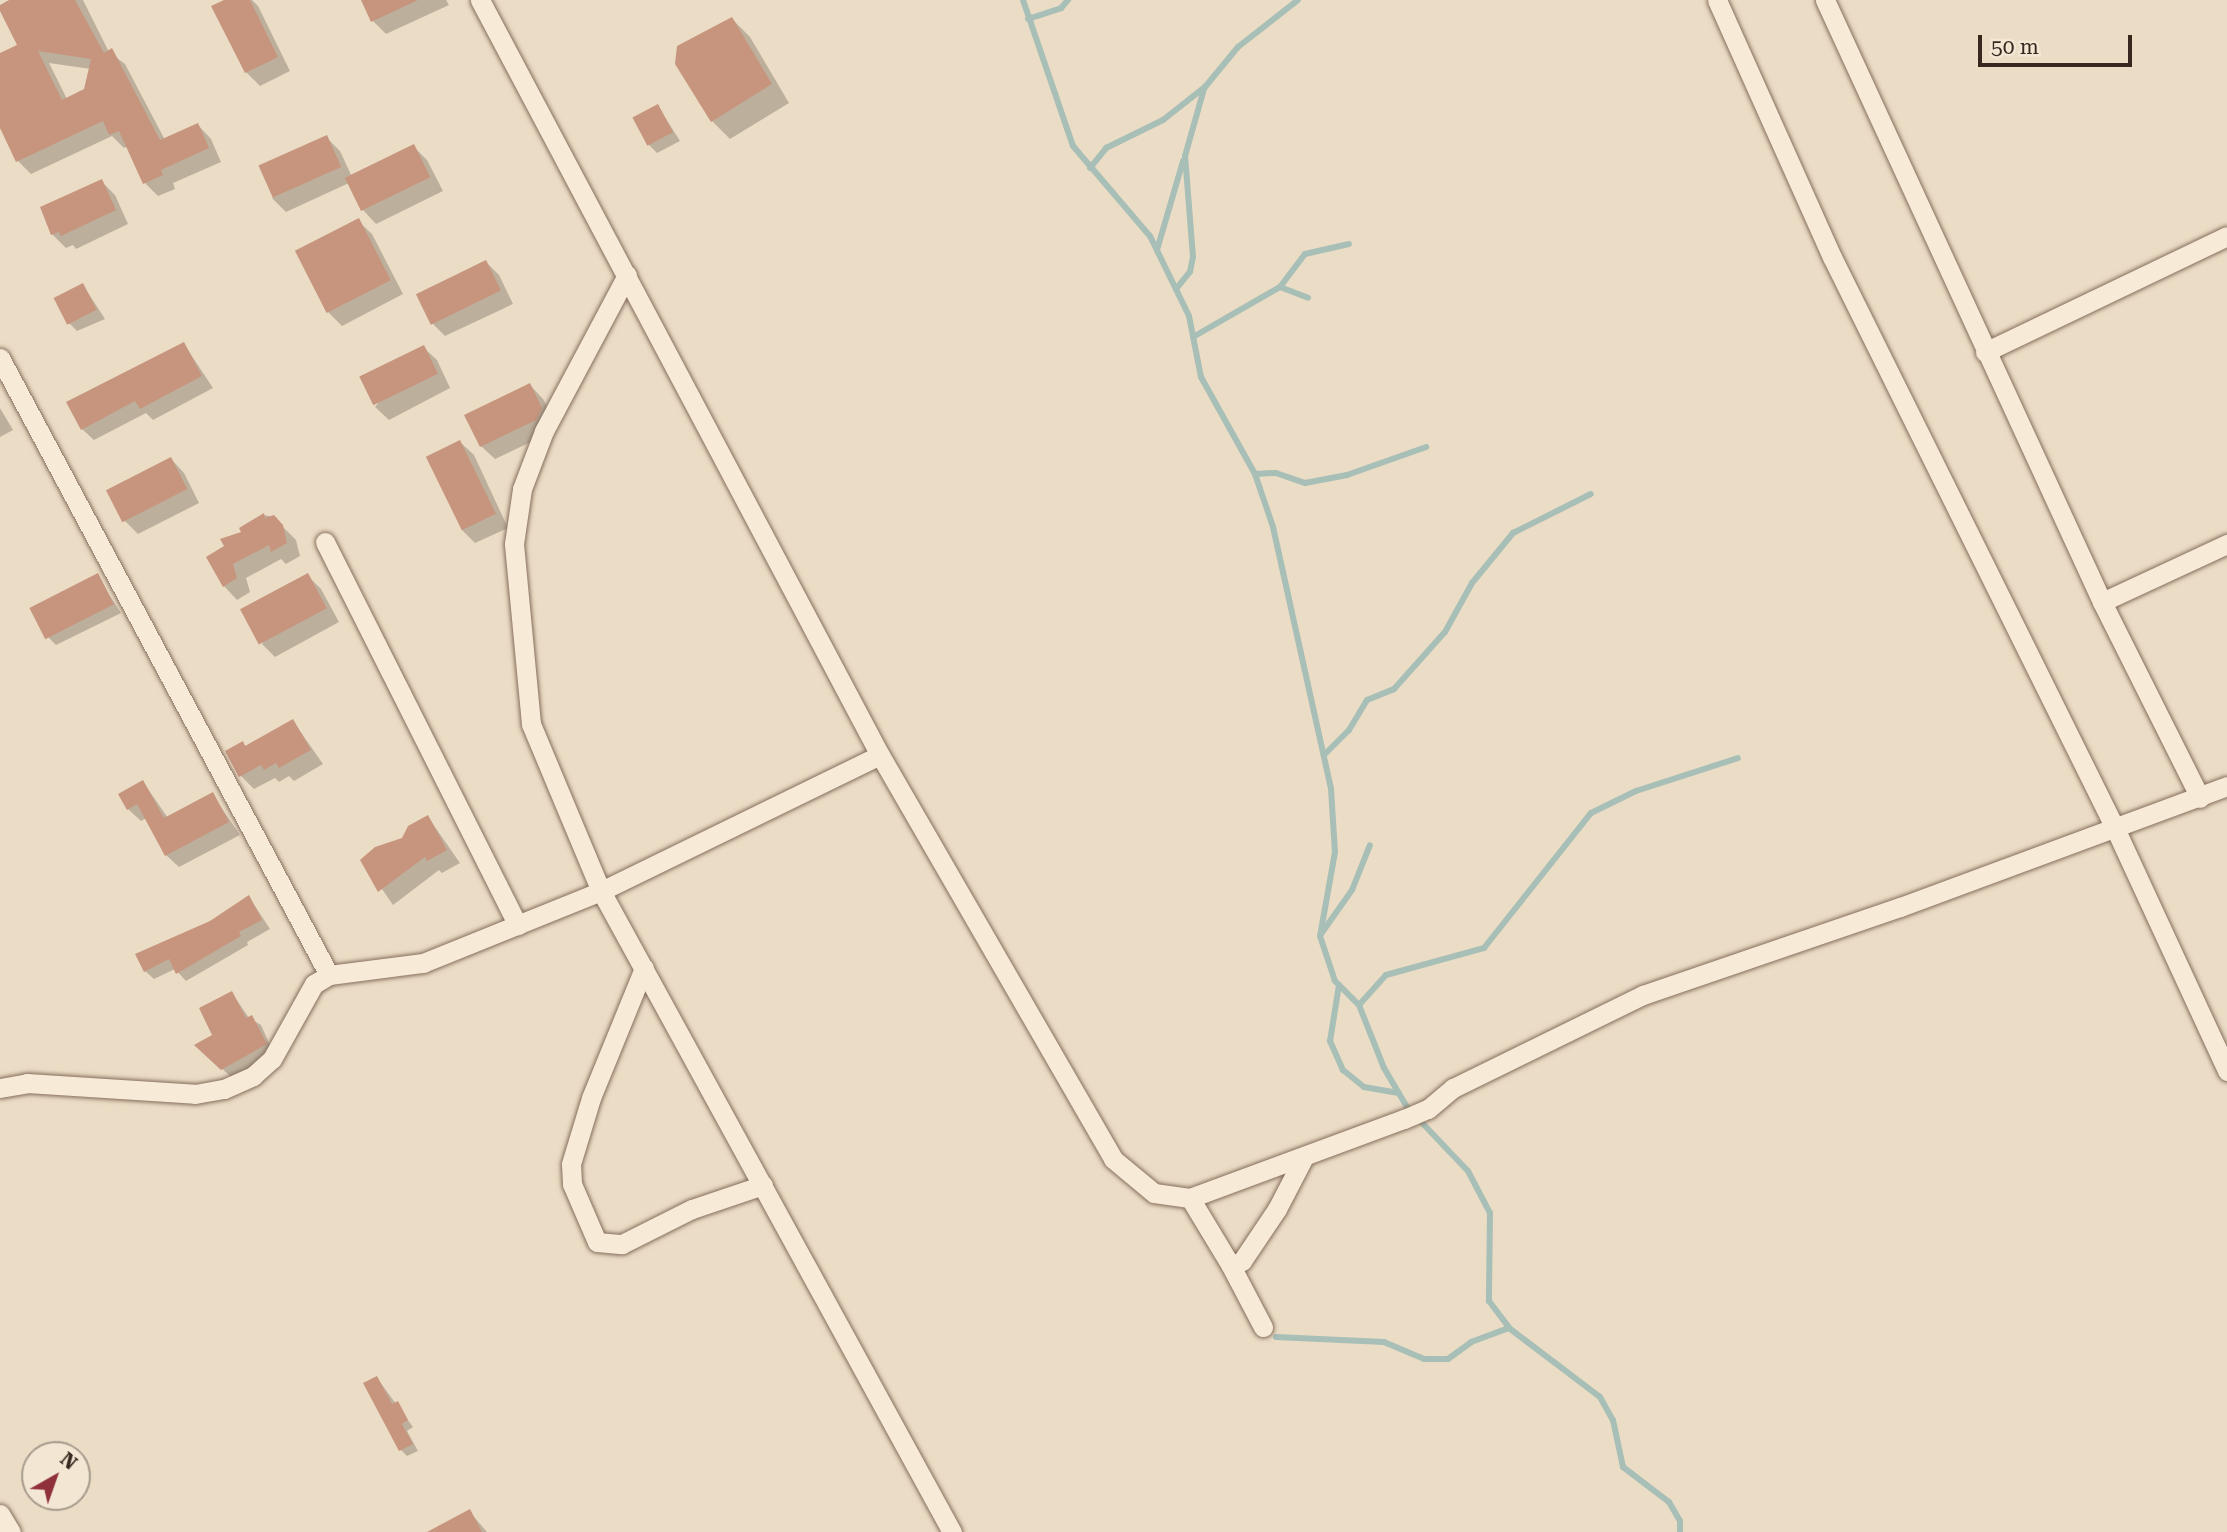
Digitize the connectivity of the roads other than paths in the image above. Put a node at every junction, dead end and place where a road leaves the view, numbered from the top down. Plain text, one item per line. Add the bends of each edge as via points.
1 (480, 0) edge
2 (1717, 0) edge
3 (1825, 0) edge
4 (2227, 236) edge
5 (627, 275) junction
6 (1985, 352) junction
7 (0, 358) edge
8 (325, 542) dead end
9 (2227, 544) edge
10 (2102, 602) junction
11 (880, 755) junction
12 (2227, 786) edge
13 (2200, 797) junction
14 (2114, 826) junction
15 (601, 891) junction
16 (517, 925) junction
17 (644, 968) junction
18 (329, 975) junction
19 (2227, 1071) edge
20 (0, 1088) edge
21 (1304, 1157) junction
22 (763, 1185) junction
23 (1190, 1198) junction
24 (1231, 1266) junction
25 (1263, 1327) dead end
26 (0, 1514) edge
27 (11, 1532) edge
28 (952, 1532) edge

1 - 5 street
2 - 14 street via 1832,257
3 - 6 street
4 - 6 street
5 - 11 street
5 - 15 street via 544,431 522,489 514,544 531,724
6 - 10 street
7 - 18 street
8 - 16 street
9 - 10 street
10 - 13 street
11 - 15 street
11 - 23 street via 1113,1158 1154,1193
12 - 13 street
13 - 14 street
14 - 19 street
14 - 21 street via 1900,907 1643,995 1453,1088 1428,1109
15 - 16 street
15 - 17 street
16 - 18 street via 423,963
17 - 22 street
17 - 22 street via 591,1098 571,1164 572,1184 597,1242 622,1244 692,1209
18 - 20 street via 314,984 272,1059 253,1076 224,1089 195,1094 27,1083
21 - 23 street
21 - 24 street via 1263,1230 1242,1261
22 - 28 street
23 - 24 street
24 - 25 street
26 - 27 street

